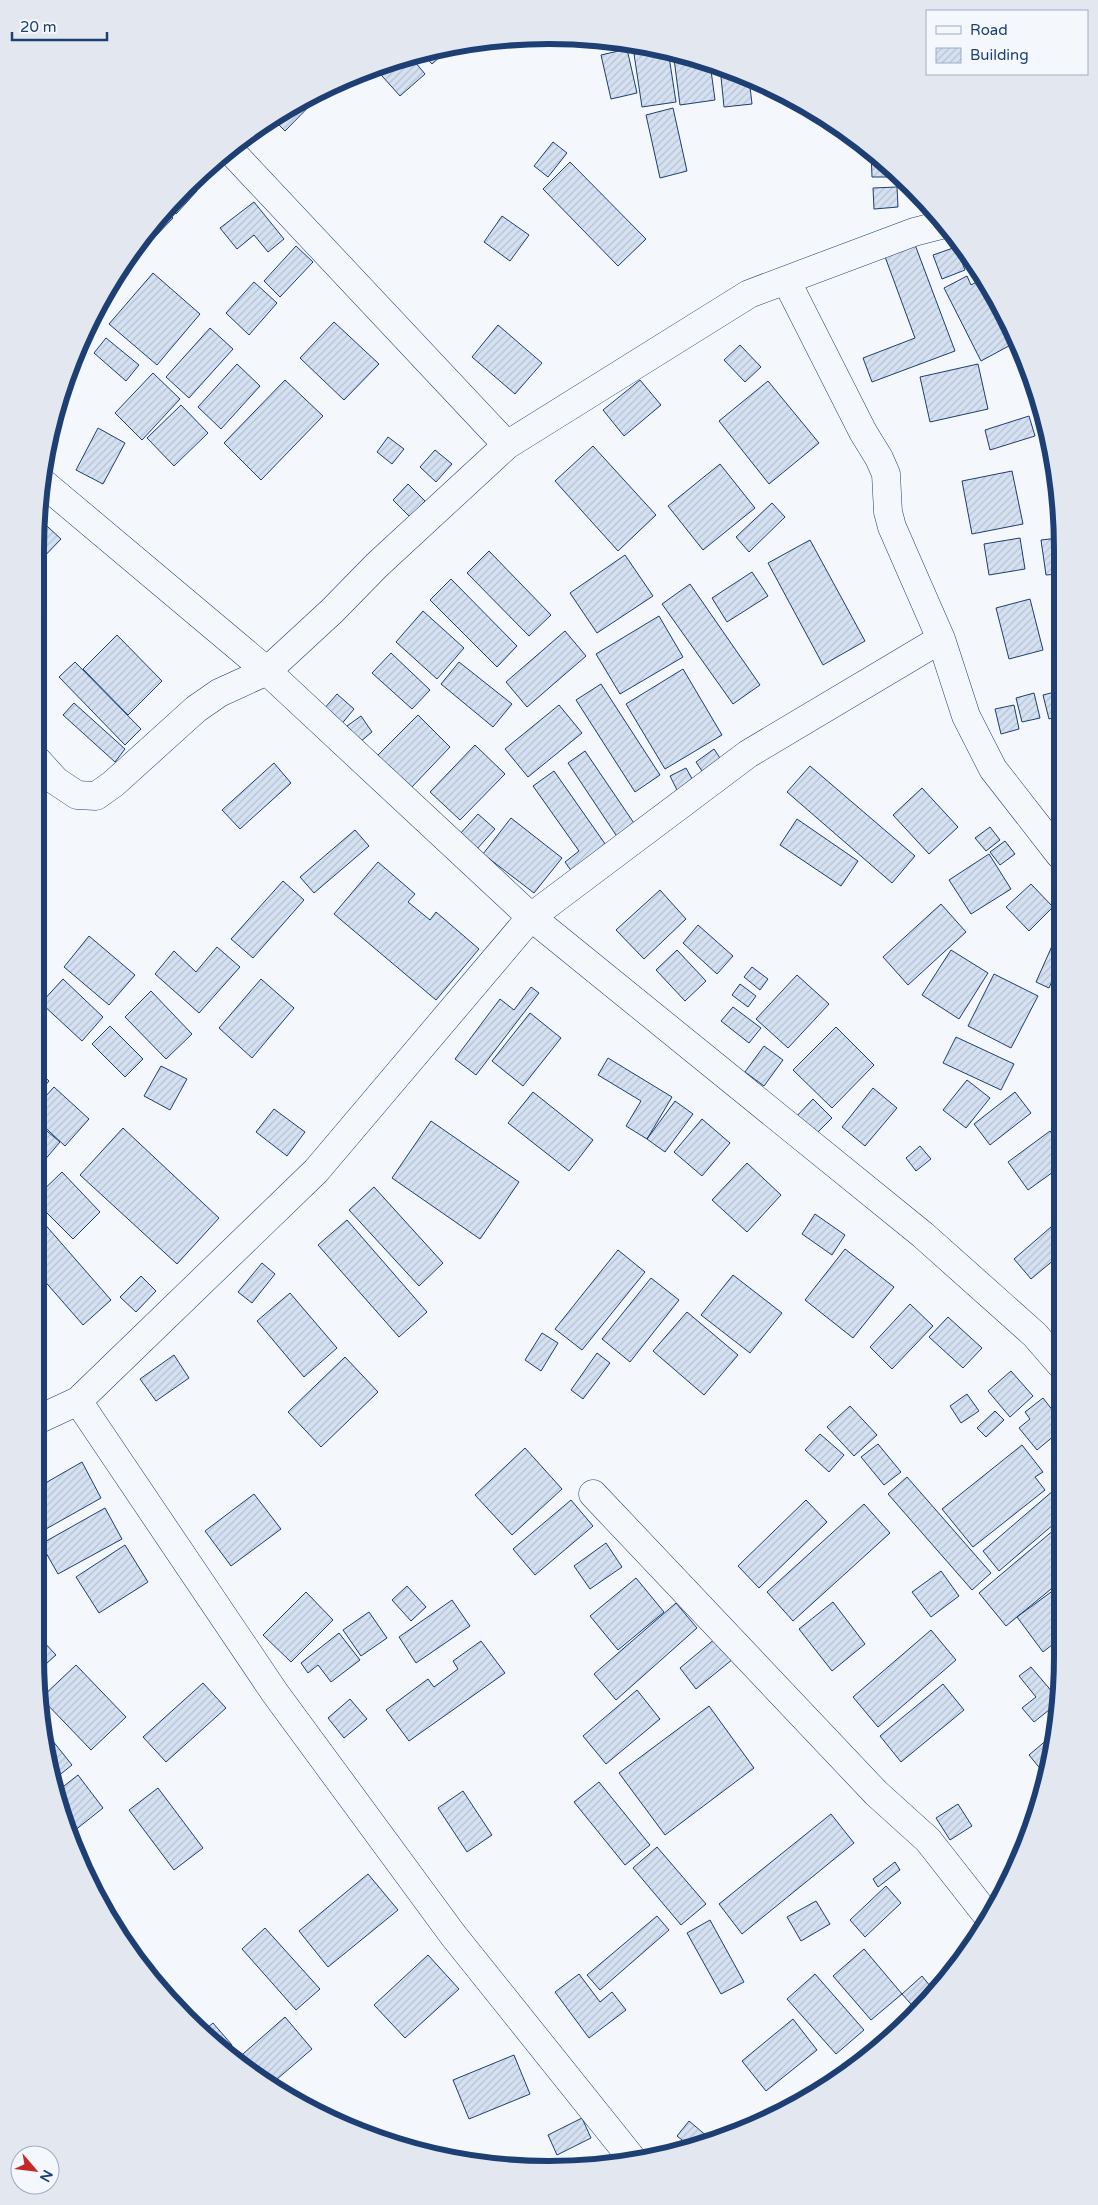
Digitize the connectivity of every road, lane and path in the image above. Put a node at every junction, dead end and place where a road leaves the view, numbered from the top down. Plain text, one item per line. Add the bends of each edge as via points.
1 (233, 155) edge
2 (937, 226) edge
3 (786, 280) junction
4 (507, 445) junction
5 (48, 487) edge
6 (941, 639) junction
7 (267, 671) junction
8 (44, 768) edge
9 (1054, 847) edge
10 (531, 916) junction
11 (1054, 1357) edge
12 (78, 1402) junction
13 (44, 1417) edge
14 (593, 1494) dead end
15 (985, 1912) edge
16 (629, 2155) edge

1 - 4 street
2 - 3 street
3 - 4 street via 749,294
3 - 6 street via 886,474 892,527
4 - 7 street
5 - 7 street
6 - 9 street via 966,716 993,769
6 - 10 street via 748,754
7 - 8 street via 219,693 96,796 77,795 56,781
7 - 10 street
10 - 11 street via 923,1235 1035,1335
10 - 12 street via 316,1170
12 - 13 street
12 - 16 street via 292,1716 453,1935
14 - 15 street via 876,1793 928,1840

